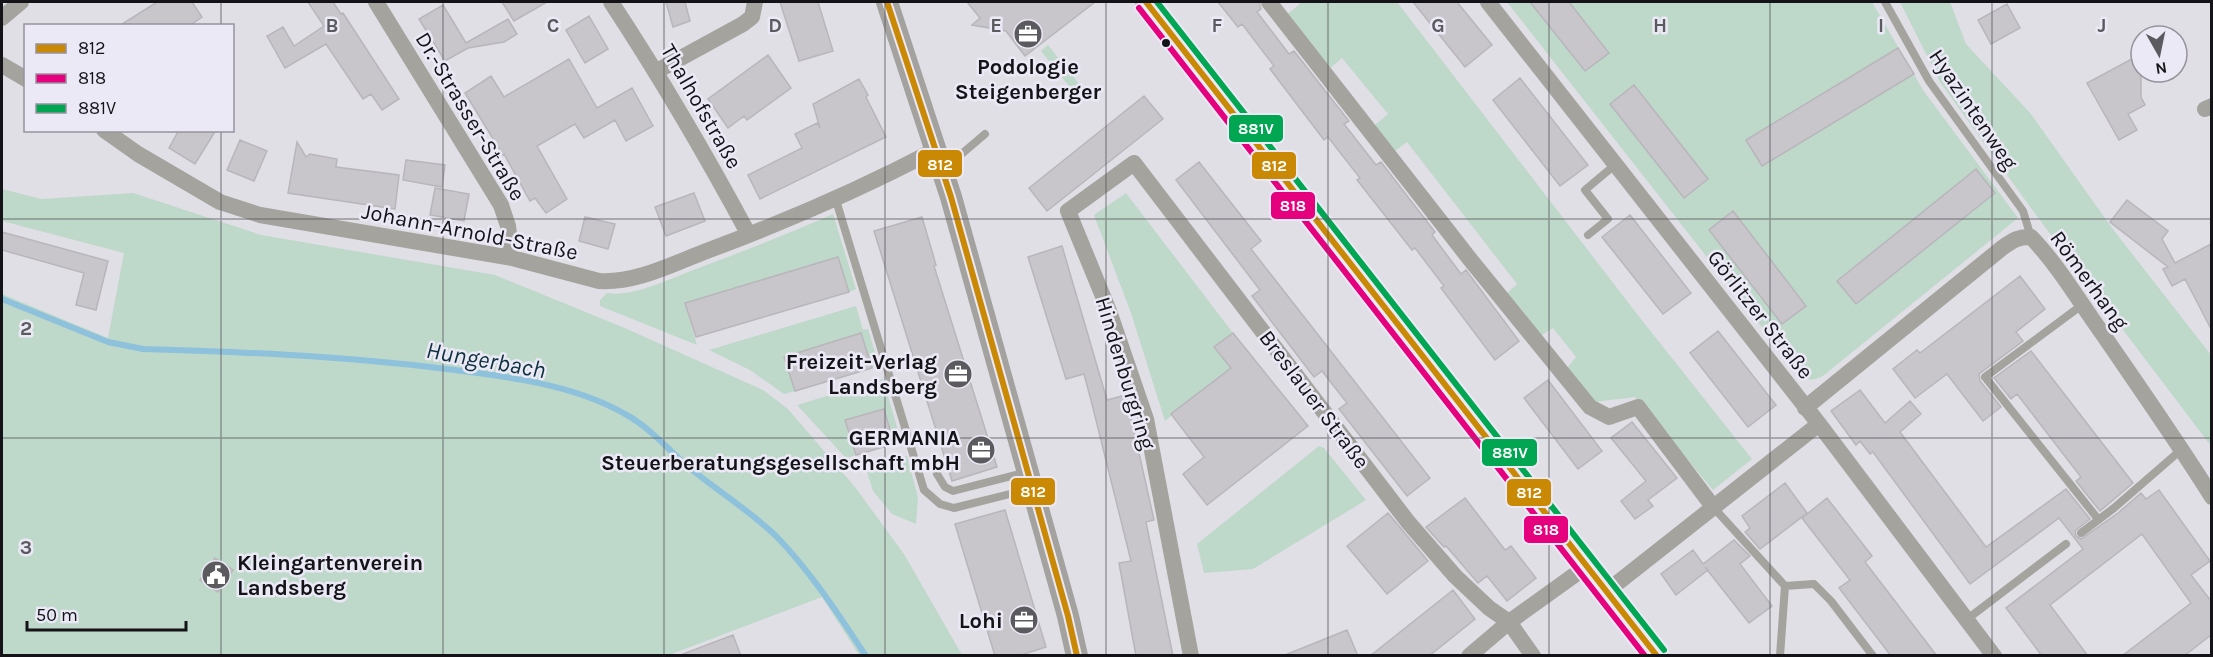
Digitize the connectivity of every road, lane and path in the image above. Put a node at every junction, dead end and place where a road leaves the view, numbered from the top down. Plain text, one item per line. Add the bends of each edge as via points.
1 (376, 2) edge
2 (612, 2) edge
3 (755, 2) edge
4 (887, 2) edge
5 (1146, 2) edge
6 (1269, 2) edge
7 (1488, 2) edge
8 (1886, 2) edge
9 (2, 65) edge
10 (657, 71) junction
11 (24, 78) edge
12 (107, 132) edge
13 (985, 134) dead end
14 (938, 160) junction
15 (1134, 162) joint
16 (1616, 164) junction
17 (835, 197) junction
18 (749, 235) junction
19 (1588, 235) dead end
20 (2031, 237) junction
21 (512, 258) junction
22 (2082, 305) junction
23 (1805, 408) junction
24 (1819, 424) junction
25 (2182, 449) junction
26 (937, 474) dead end
27 (1031, 480) junction
28 (2211, 497) edge
29 (1714, 508) junction
30 (2098, 519) junction
31 (2081, 533) dead end
32 (2066, 544) dead end
33 (1587, 566) junction
34 (1785, 586) junction
35 (1606, 592) junction
36 (1966, 620) junction
37 (1509, 622) junction
38 (1077, 656) edge
39 (1191, 656) edge
40 (1468, 656) edge
41 (1533, 656) edge
42 (1657, 656) edge
43 (1780, 656) edge
44 (1873, 656) edge
45 (1994, 656) edge

1 - 21 street, Dr.-Strasser-Straße via 501,205
2 - 10 street, Thalhofstraße
3 - 10 street via 752,17
4 - 14 main road
5 - 33 main road
6 - 29 street via 1468,258 1590,407 1609,417 1638,407
7 - 16 street, Görlitzer Straße
8 - 20 lane, Hyazintenweg via 1929,81 2023,211
9 - 11 street
10 - 18 street, Thalhofstraße
12 - 21 street, Johann-Arnold-Straße via 220,202 260,215
13 - 14 lane
14 - 17 street, Johann-Arnold-Straße
14 - 27 main road
15 - 37 street, Breslauer Straße via 1408,522 1455,576 1489,609
15 - 39 street, Hindenburgring via 1068,211 1109,310 1146,419
16 - 19 lane via 1585,190 1608,219
16 - 23 street, Görlitzer Straße
17 - 18 street, Johann-Arnold-Straße
17 - 27 lane via 924,490 940,504 954,508
18 - 21 street, Johann-Arnold-Straße via 634,279 599,281
20 - 22 street, Römerhang
20 - 23 street, Römerhang via 2023,236 2002,248
22 - 25 street, Römerhang
22 - 30 lane via 1985,377
23 - 24 street, Görlitzer Straße
24 - 29 street
24 - 36 street, Görlitzer Straße
25 - 28 street, Römerhang
25 - 30 lane
26 - 27 lane via 945,487 953,491
27 - 38 main road
29 - 34 lane
29 - 35 street
30 - 31 lane
32 - 36 lane
33 - 35 main road
33 - 37 street
34 - 43 lane
34 - 44 lane via 1814,584 1832,601
35 - 42 main road
36 - 45 street, Görlitzer Straße
37 - 40 street
37 - 41 street, Breslauer Straße

